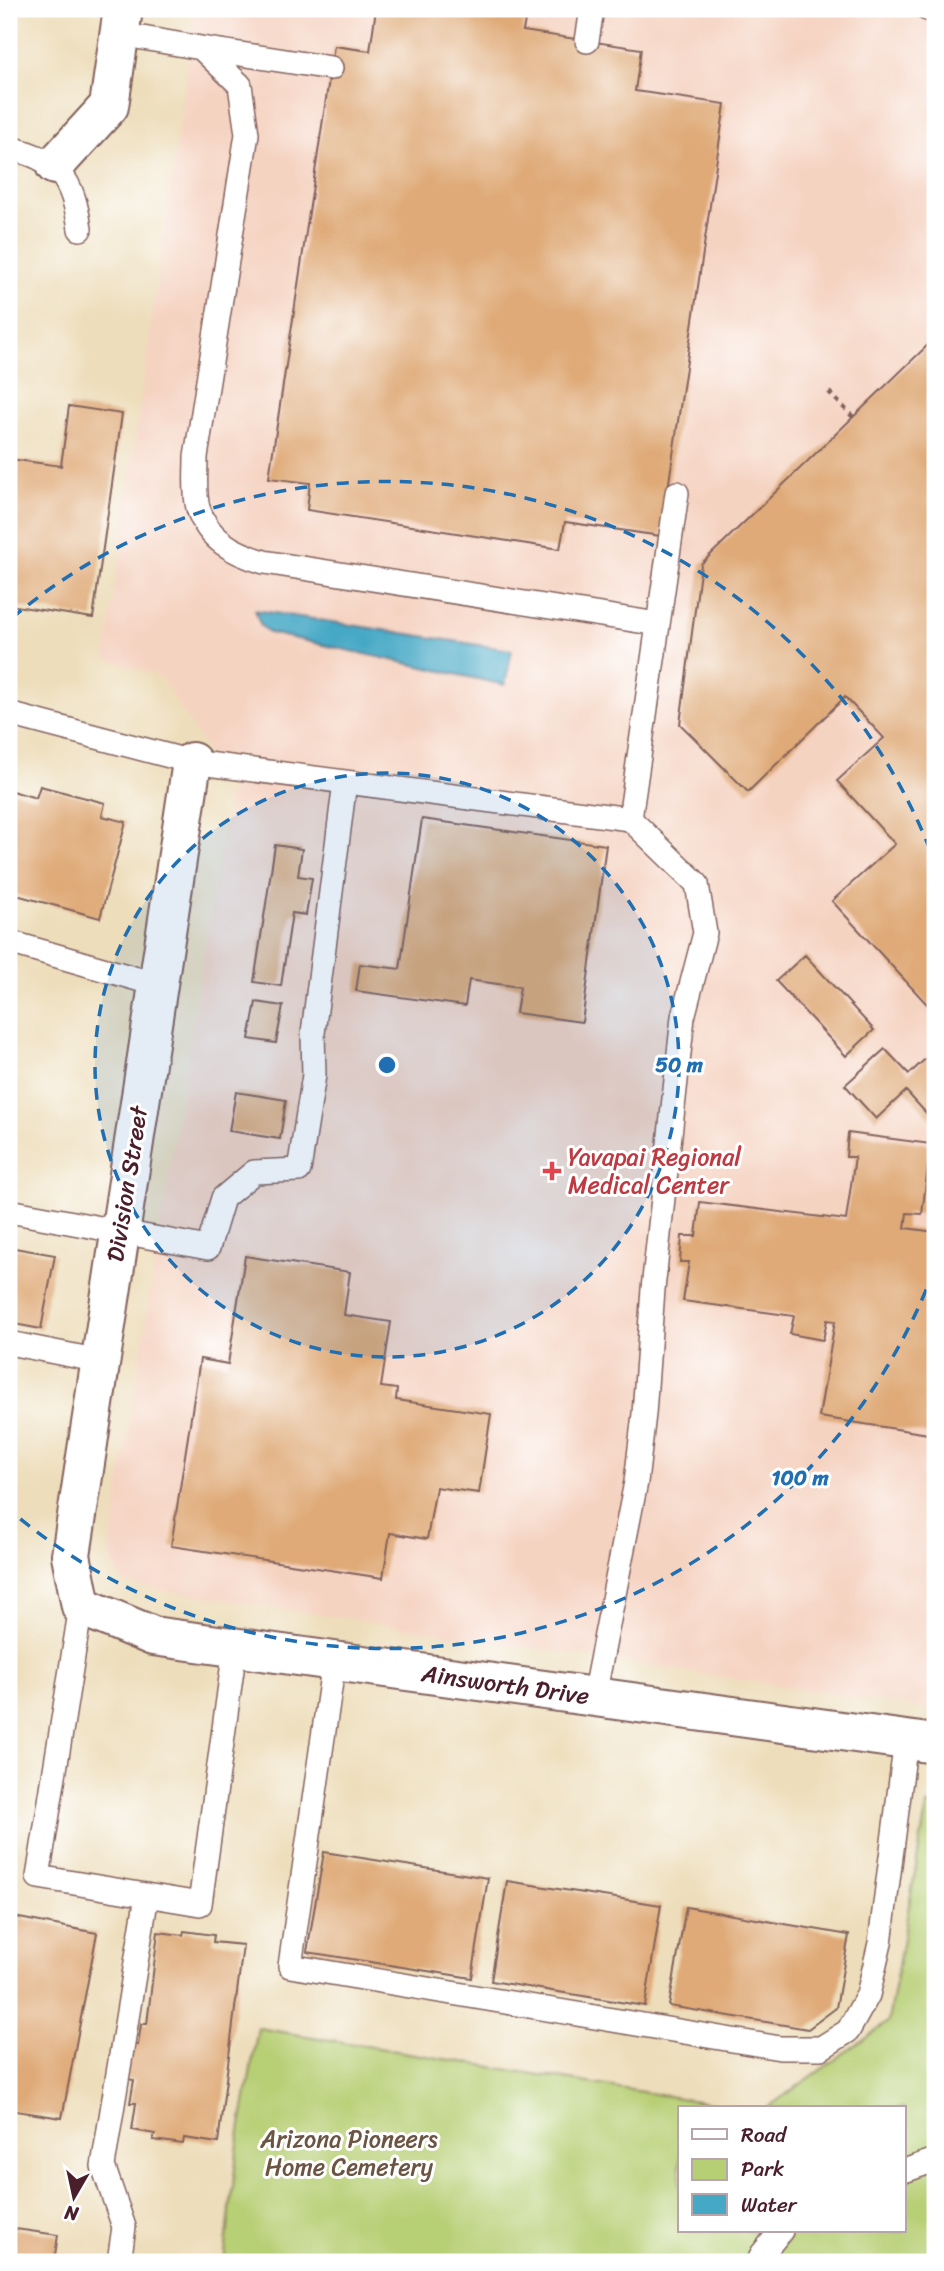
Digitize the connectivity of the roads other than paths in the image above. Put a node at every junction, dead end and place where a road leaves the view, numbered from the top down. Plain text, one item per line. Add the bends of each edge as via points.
1 (592, 9) edge
2 (927, 9) edge
3 (935, 11) edge
4 (121, 21) edge
5 (587, 41) dead end
6 (201, 48) junction
7 (331, 68) dead end
8 (9, 148) edge
9 (55, 165) junction
10 (80, 229) dead end
11 (677, 493) dead end
12 (658, 624) junction
13 (9, 714) edge
14 (192, 762) junction
15 (345, 782) junction
16 (630, 820) junction
17 (9, 942) edge
18 (158, 985) junction
19 (9, 1211) edge
20 (120, 1233) junction
21 (9, 1343) edge
22 (100, 1361) junction
23 (81, 1606) junction
24 (236, 1648) junction
25 (334, 1661) junction
26 (594, 1696) junction
27 (921, 1742) edge
28 (147, 1895) junction
29 (935, 2160) edge
30 (906, 2170) edge
31 (780, 2232) edge
32 (119, 2262) edge
33 (759, 2262) edge

1 - 5 lane
2 - 3 lane
4 - 6 lane
4 - 9 street via 109,106
6 - 7 lane
6 - 12 lane via 240,85 247,134 195,457 198,507 210,530 223,545 264,562
8 - 9 lane
9 - 10 lane via 76,199
11 - 12 lane
12 - 16 lane
13 - 14 lane
14 - 15 lane
14 - 18 street, Division Street
15 - 16 lane
15 - 20 lane via 313,1033 314,1075 299,1170 254,1172 223,1198 208,1248
16 - 26 lane via 696,884 705,933 683,1017 636,1482
17 - 18 lane
18 - 20 street, Division Street
19 - 20 lane
20 - 22 street, Division Street
21 - 22 lane
22 - 23 street, Division Street via 71,1555
23 - 24 street, Ainsworth Drive via 153,1636
23 - 28 lane via 38,1877
24 - 25 street, Ainsworth Drive
24 - 28 lane via 200,1904
25 - 26 street, Ainsworth Drive
25 - 27 lane via 290,1966 757,2045 821,2048 848,2031 869,1995
26 - 27 street, Ainsworth Drive
28 - 32 lane via 103,2166 124,2227
29 - 30 lane
31 - 33 lane

